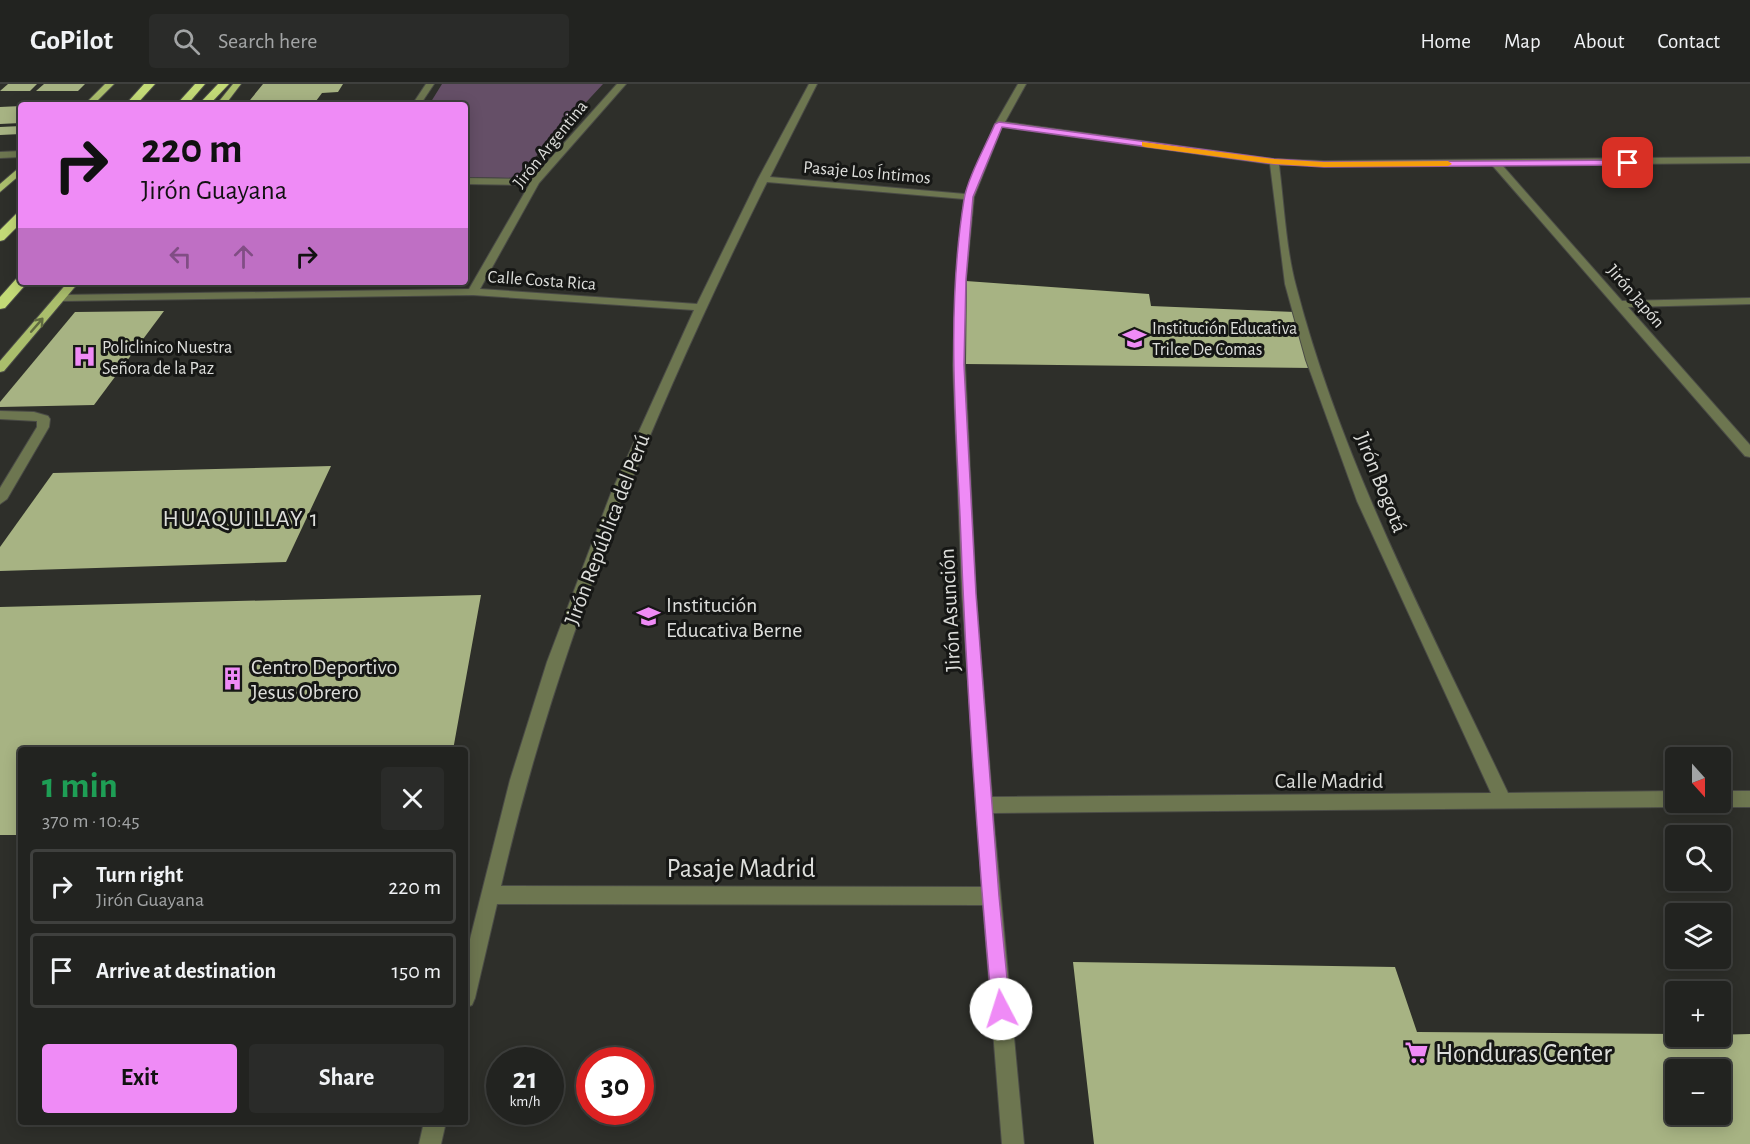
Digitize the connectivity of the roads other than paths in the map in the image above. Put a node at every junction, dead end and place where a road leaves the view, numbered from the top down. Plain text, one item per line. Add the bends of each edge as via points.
1 (110, 84) edge
2 (150, 84) edge
3 (200, 84) edge
4 (224, 84) edge
5 (237, 84) edge
6 (430, 84) edge
7 (622, 84) edge
8 (813, 84) edge
9 (1022, 84) edge
10 (91, 102) edge
11 (133, 102) edge
12 (184, 102) edge
13 (207, 102) edge
14 (222, 102) edge
15 (418, 102) edge
16 (999, 124) junction
17 (18, 154) edge
18 (0, 155) edge
19 (1750, 160) edge
20 (1274, 162) junction
21 (1495, 163) junction
22 (18, 172) edge
23 (762, 179) junction
24 (468, 182) edge
25 (536, 182) junction
26 (0, 189) edge
27 (969, 197) junction
28 (18, 219) edge
29 (0, 237) edge
30 (18, 285) edge
31 (71, 285) edge
32 (473, 292) junction
33 (60, 298) junction
34 (1750, 300) edge
35 (1619, 304) junction
36 (0, 305) edge
37 (698, 307) junction
38 (0, 368) edge
39 (0, 415) edge
40 (1750, 453) edge
41 (0, 499) edge
42 (1665, 799) edge
43 (1731, 799) edge
44 (1750, 799) edge
45 (1503, 801) junction
46 (984, 805) junction
47 (491, 895) junction
48 (990, 896) junction
49 (468, 986) edge
50 (434, 1125) edge
51 (430, 1144) edge
52 (1013, 1144) edge

1 - 10 main road
2 - 11 highway
3 - 12 highway
4 - 13 highway
5 - 14 main road
6 - 15 street
7 - 25 street, Jirón Argentina
8 - 23 street, Jirón República del Perú
9 - 16 street, Jirón Asunción
16 - 20 street
16 - 27 street, Jirón Asunción
17 - 18 street
19 - 21 street
20 - 21 street
20 - 45 street, Jirón Bogotá via 1290,284 1312,360 1364,501
21 - 35 street, Jirón Japón
22 - 26 main road
23 - 27 street, Pasaje Los Íntimos
23 - 37 street, Jirón República del Perú
24 - 25 street
25 - 32 street, Jirón Argentina
27 - 46 street, Jirón Asunción via 961,279 959,365 969,594
28 - 29 highway
30 - 36 highway
31 - 33 main road
32 - 33 street, Calle Costa Rica
32 - 37 street, Calle Costa Rica
38 -> 33 main road
34 - 35 street
35 - 40 street, Jirón Japón
37 - 47 street, Jirón República del Perú via 651,411 574,608 527,750
39 - 41 street via 44,419
42 - 45 street, Calle Madrid
43 - 44 street
45 - 46 street, Calle Madrid
46 - 48 street, Jirón Asunción
47 - 48 street, Pasaje Madrid
47 - 49 street, Jirón República del Perú
48 - 52 street, Jirón Asunción
50 - 51 street

